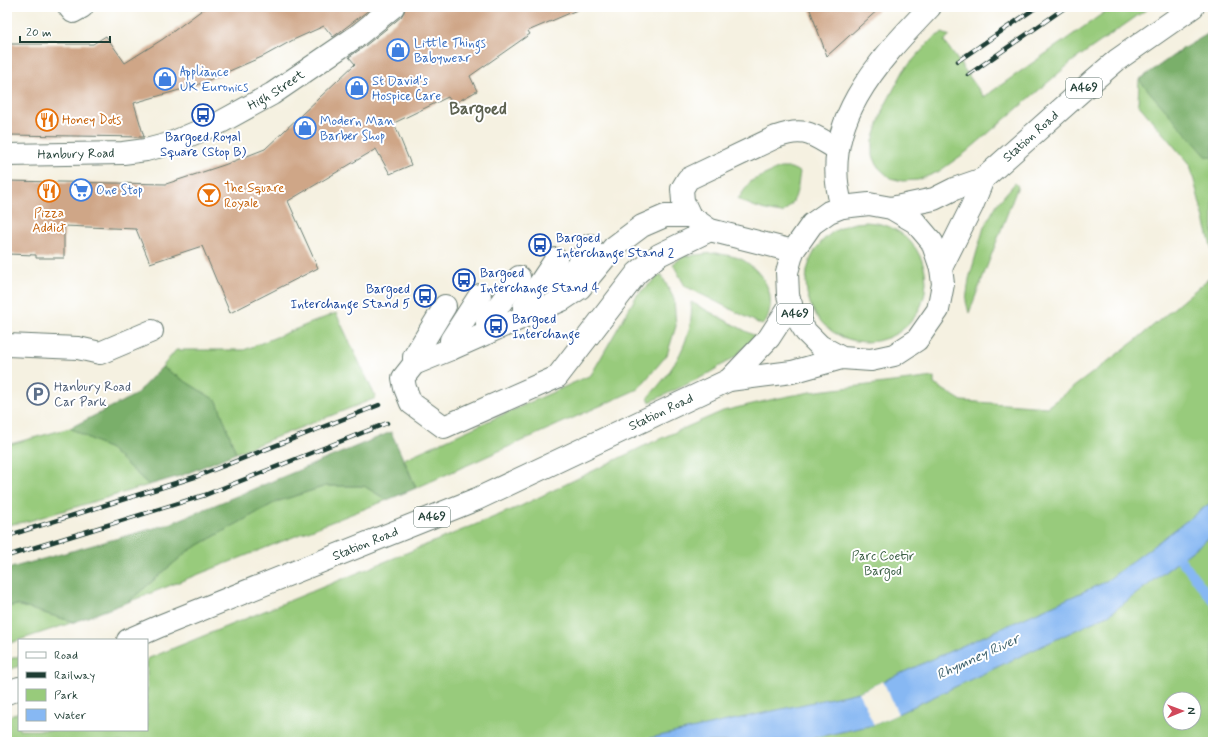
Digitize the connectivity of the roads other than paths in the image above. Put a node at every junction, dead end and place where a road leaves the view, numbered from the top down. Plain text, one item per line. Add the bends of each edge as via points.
1 (69, 7) edge
2 (82, 7) edge
3 (393, 7) edge
4 (930, 7) edge
5 (1193, 7) edge
6 (837, 149) junction
7 (146, 150) joint
8 (7, 155) edge
9 (983, 179) junction
10 (842, 207) junction
11 (891, 208) junction
12 (690, 216) junction
13 (710, 230) junction
14 (590, 245) dead end
15 (793, 251) junction
16 (556, 260) dead end
17 (941, 268) junction
18 (519, 277) dead end
19 (480, 295) dead end
20 (562, 300) junction
21 (791, 304) junction
22 (445, 306) dead end
23 (524, 316) junction
24 (152, 332) dead end
25 (487, 333) junction
26 (7, 345) edge
27 (452, 349) junction
28 (842, 358) junction
29 (414, 364) junction
30 (729, 380) junction
31 (130, 639) edge
32 (18, 688) edge
33 (7, 693) edge

1 - 2 main road via 73,12
3 - 7 main road, High Street via 357,36 272,94 221,122 168,144
4 - 6 main road via 879,63 853,104
5 - 9 main road, Station Road / A469 via 1117,60
6 - 10 main road via 837,192
6 - 12 main road via 810,133 800,131 776,137 688,179 682,189 682,195
7 - 8 main road, Hanbury Road via 123,153
9 - 11 main road, Station Road / A469 via 934,199
9 - 17 main road, Station Road / A469
10 - 11 main road, Station Road / A469 via 869,204
10 - 15 main road, Station Road / A469 via 812,224
11 - 17 main road, Station Road / A469 via 915,222 932,242
12 - 13 main road
12 - 20 main road via 665,216 642,226 614,247 580,288
13 - 15 main road
13 - 29 main road via 659,255 637,273 557,377 444,427 411,403 403,378
14 - 20 main road via 560,291
15 - 21 main road, Station Road / A469 via 787,272
16 - 23 main road via 524,307
17 - 28 main road, Station Road / A469 via 943,284 938,310 917,340 894,354 871,360
18 - 25 main road via 487,322
19 - 27 main road via 451,340
20 - 23 main road
21 - 28 main road, Station Road / A469 via 806,332 820,346
21 - 30 main road, Station Road / A469 via 769,338
22 - 29 main road via 414,357
23 - 25 main road
24 - 26 main road via 100,353 78,348
25 - 27 main road
27 - 29 main road
28 - 30 main road, Station Road / A469 via 792,372
30 - 31 main road, Station Road / A469 via 477,499
32 - 33 main road

